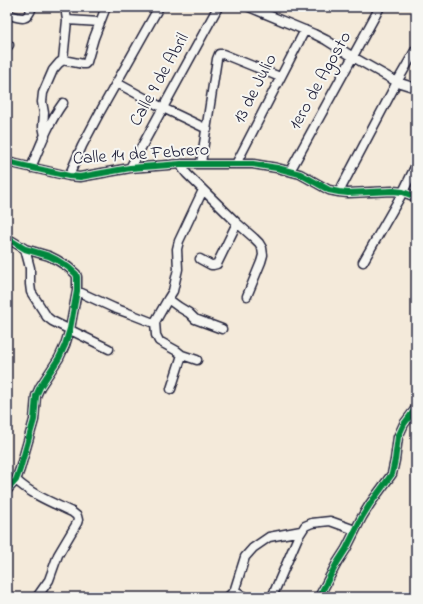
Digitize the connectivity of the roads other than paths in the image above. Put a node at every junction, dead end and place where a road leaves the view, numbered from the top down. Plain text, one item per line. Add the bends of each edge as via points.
1 (32, 7) edge
2 (65, 7) edge
3 (106, 7) edge
4 (159, 7) edge
5 (218, 7) edge
6 (249, 7) edge
7 (380, 7) edge
8 (7, 14) edge
9 (67, 20) junction
10 (100, 22) junction
11 (305, 30) junction
12 (416, 49) edge
13 (352, 57) junction
14 (63, 60) junction
15 (280, 77) junction
16 (397, 82) junction
17 (117, 83) junction
18 (416, 88) edge
19 (63, 103) dead end
20 (163, 108) junction
21 (206, 129) junction
22 (45, 136) junction
23 (7, 162) edge
24 (181, 164) junction
25 (200, 164) junction
26 (236, 164) junction
27 (416, 165) edge
28 (31, 168) junction
29 (130, 168) junction
30 (290, 171) junction
31 (69, 176) junction
32 (203, 190) junction
33 (339, 192) junction
34 (403, 192) junction
35 (416, 197) edge
36 (237, 223) junction
37 (7, 238) edge
38 (25, 249) junction
39 (200, 259) dead end
40 (363, 262) dead end
41 (77, 291) junction
42 (247, 296) dead end
43 (168, 299) junction
44 (155, 322) junction
45 (70, 329) junction
46 (222, 329) dead end
47 (109, 349) dead end
48 (182, 355) junction
49 (197, 360) dead end
50 (171, 389) dead end
51 (416, 408) edge
52 (16, 480) junction
53 (7, 490) edge
54 (355, 530) junction
55 (301, 531) junction
56 (231, 594) edge
57 (37, 597) edge
58 (245, 597) edge
59 (272, 597) edge
60 (319, 597) edge

1 - 8 street via 28,16 22,19
2 - 9 street
3 - 10 street
4 - 17 street
5 - 20 street, Calle 9 de Abril
6 - 11 street
7 - 13 street, 1ero de Agosto
9 - 10 street
9 - 14 street
10 - 14 street via 87,62 83,64
11 - 13 street
11 - 15 street, 13 de Julio
12 - 16 street
13 - 16 street
13 - 30 street, 1ero de Agosto
14 - 22 street via 53,70 44,93 42,102
15 - 21 street via 219,54
15 - 26 street, 13 de Julio
16 - 18 street
16 - 33 street
17 - 20 street
17 - 31 street via 82,146
19 - 22 street
20 - 21 street
20 - 29 street, Calle 9 de Abril
21 - 25 street
22 - 28 street
23 - 28 street, Calle 14 de Febrero
24 - 25 street, Calle 14 de Febrero
24 - 29 street, Calle 14 de Febrero
24 - 32 street
25 - 26 street, Calle 14 de Febrero
26 - 30 street, Calle 14 de Febrero via 253,164
27 - 34 street
28 - 31 street, Calle 14 de Febrero
29 - 31 street, Calle 14 de Febrero via 80,177
30 - 33 street, Calle 14 de Febrero via 329,190
32 - 36 street
32 - 43 street via 176,249 178,269
33 - 34 street, Calle 14 de Febrero
34 - 35 street, Calle 14 de Febrero
34 - 40 street
36 - 39 street via 217,264 211,265
36 - 42 street via 260,243 263,255
37 - 38 street
38 - 41 street via 53,258 73,272 77,277
38 - 45 street via 30,268 31,292 47,317
41 - 44 street via 114,308
41 - 45 street
43 - 44 street
43 - 46 street via 195,319
44 - 48 street via 159,341
45 - 47 street
45 - 52 street via 58,358 36,396 34,420
48 - 49 street
48 - 50 street
51 - 54 street via 398,437 392,474
52 - 53 street
52 - 57 street via 33,493 75,513 78,520 58,555 49,580
54 - 55 street via 330,520 312,523
54 - 60 street
55 - 56 street via 269,537 253,548 245,558
55 - 59 street
56 - 58 street via 239,592

